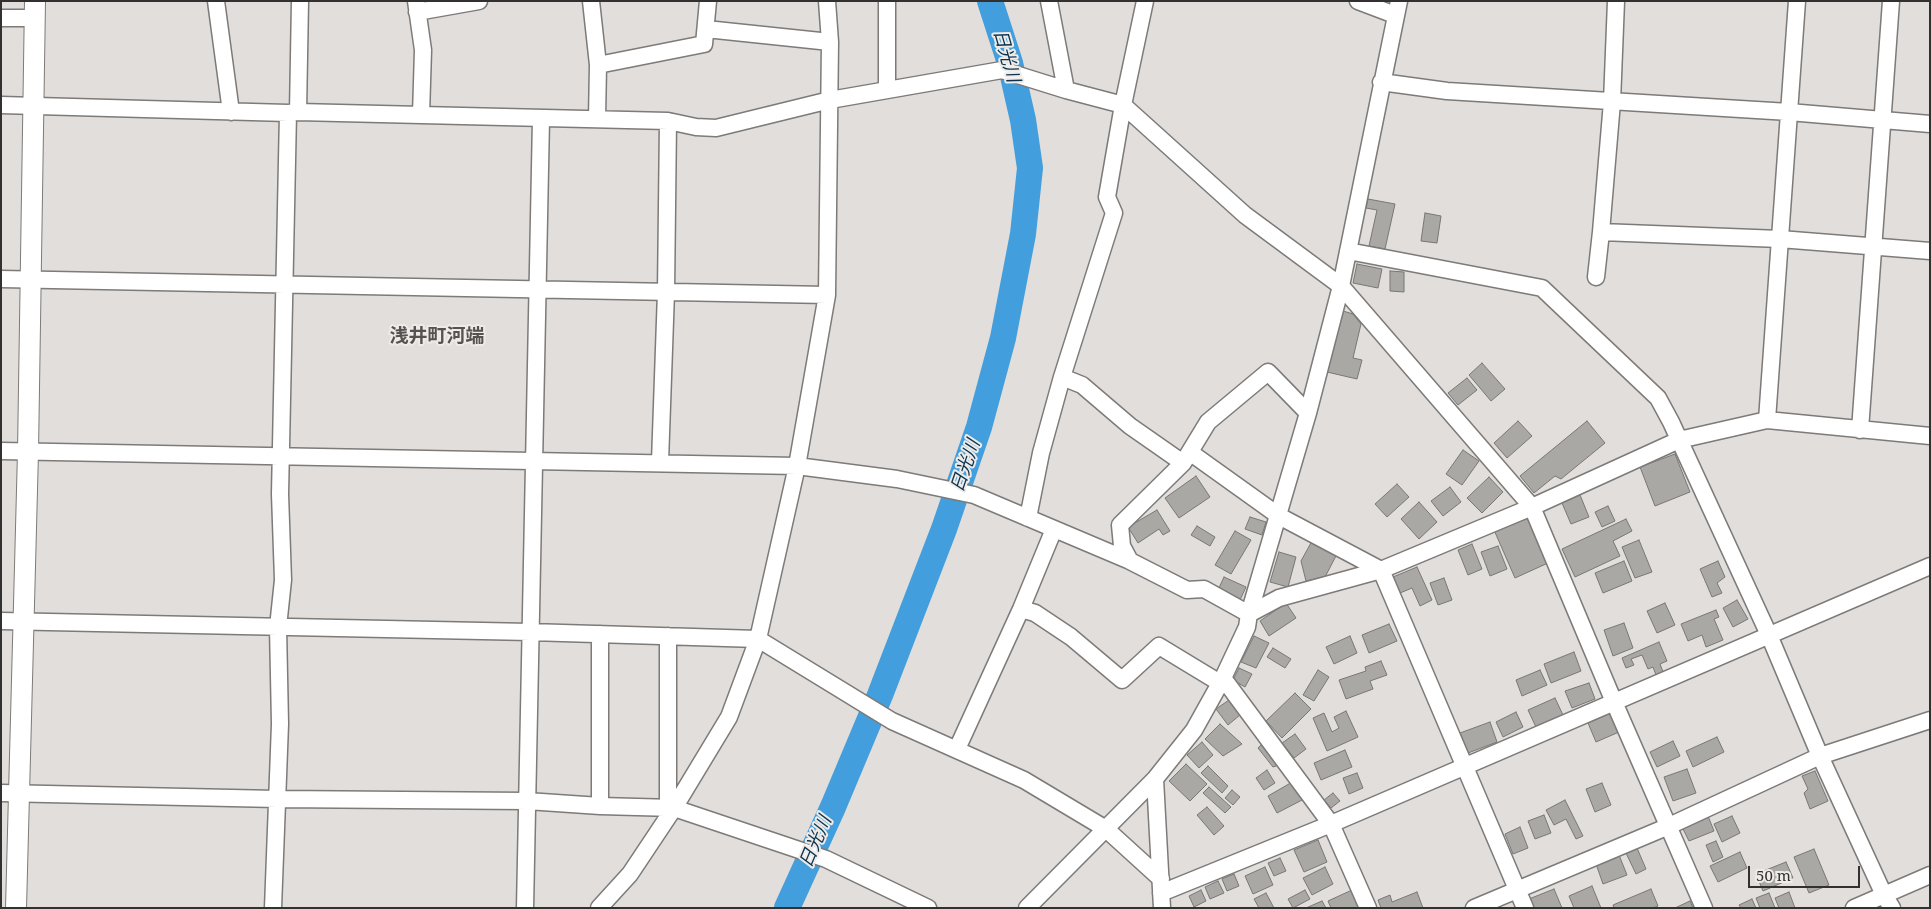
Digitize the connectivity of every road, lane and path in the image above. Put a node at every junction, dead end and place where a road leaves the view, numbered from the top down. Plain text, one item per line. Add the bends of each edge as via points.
1 (216, 1) edge
2 (300, 1) edge
3 (479, 1) edge
4 (591, 1) edge
5 (708, 1) edge
6 (827, 1) edge
7 (887, 1) edge
8 (1049, 1) edge
9 (1145, 1) edge
10 (1358, 1) edge
11 (1616, 1) edge
12 (1797, 1) edge
13 (1891, 1) edge
14 (416, 6) edge
15 (1397, 8) edge
16 (35, 9) edge
17 (1, 18) edge
18 (706, 29) junction
19 (830, 42) junction
20 (598, 65) junction
21 (1381, 82) junction
22 (887, 89) junction
23 (1066, 90) junction
24 (830, 100) junction
25 (1612, 102) junction
26 (1, 105) edge
27 (34, 105) junction
28 (1123, 105) junction
29 (231, 112) junction
30 (1789, 112) junction
31 (293, 113) junction
32 (421, 115) junction
33 (541, 119) junction
34 (597, 119) junction
35 (1883, 120) junction
36 (668, 121) junction
37 (1930, 124) edge
38 (1601, 232) junction
39 (1780, 240) junction
40 (1873, 247) junction
41 (1348, 250) junction
42 (1930, 251) edge
43 (1596, 277) dead end
44 (1, 279) edge
45 (32, 280) junction
46 (284, 285) junction
47 (1341, 286) junction
48 (538, 290) junction
49 (666, 292) junction
50 (827, 295) junction
51 (1062, 377) junction
52 (1308, 413) junction
53 (1767, 420) junction
54 (1860, 430) junction
55 (1930, 436) edge
56 (1679, 440) junction
57 (1, 451) edge
58 (28, 452) junction
59 (281, 455) junction
60 (1187, 458) junction
61 (534, 461) junction
62 (660, 462) junction
63 (798, 466) junction
64 (1532, 507) junction
65 (1279, 516) junction
66 (1028, 518) junction
67 (1054, 529) junction
68 (1130, 561) junction
69 (1930, 566) edge
70 (1381, 570) junction
71 (1021, 609) junction
72 (1249, 614) junction
73 (1, 621) edge
74 (23, 622) junction
75 (278, 627) junction
76 (530, 632) junction
77 (600, 634) junction
78 (1769, 635) junction
79 (668, 636) junction
80 (758, 639) junction
81 (1222, 681) junction
82 (1614, 702) junction
83 (1930, 720) edge
84 (957, 749) junction
85 (1820, 756) junction
86 (1466, 766) junction
87 (1155, 779) junction
88 (10, 793) edge
89 (277, 800) junction
90 (527, 801) junction
91 (600, 806) junction
92 (671, 807) junction
93 (1331, 824) junction
94 (1668, 826) junction
95 (1106, 829) junction
96 (1930, 875) edge
97 (1517, 889) junction
98 (1161, 893) edge
99 (1888, 901) edge
100 (16, 908) edge
101 (273, 908) edge
102 (525, 908) edge
103 (599, 908) edge
104 (928, 908) edge
105 (1027, 908) edge
106 (1368, 908) edge
107 (1474, 908) edge
108 (1526, 908) edge
109 (1704, 908) edge
110 (1854, 908) edge

1 - 29 street
2 - 31 street
3 - 14 street
4 - 20 street
5 - 18 street
6 - 19 street
7 - 22 street
8 - 23 street
9 - 28 street
10 - 15 street
11 - 25 street
12 - 30 street
13 - 35 street
14 - 32 street via 423,50
15 - 21 street
16 - 17 street
16 - 27 street
18 - 19 street
18 - 20 street via 704,44
19 - 24 street
20 - 34 street
21 - 25 street via 1447,91
21 - 41 street
22 - 23 street via 1002,70
22 - 24 street
23 - 28 street
24 - 36 street via 716,128
24 - 50 street
25 - 30 street
25 - 38 street
26 - 27 street
27 - 29 street
27 - 45 street
28 - 47 street via 1245,215
28 - 51 street via 1107,197 1114,213
29 - 31 street
30 - 35 street
30 - 39 street
31 - 32 street
31 - 46 street
32 - 33 street
33 - 34 street
33 - 48 street
34 - 36 street
35 - 37 street
35 - 40 street
36 - 49 street
38 - 39 street
38 - 43 street
39 - 40 street
39 - 53 street
40 - 42 street
40 - 54 street
41 - 47 street
41 - 56 street via 1542,288 1658,398
44 - 45 street
45 - 46 street
45 - 58 street
46 - 48 street
46 - 59 street
47 - 52 street
47 - 64 street
48 - 49 street
48 - 61 street
49 - 50 street
49 - 62 street
50 - 63 street
51 - 60 street via 1082,385 1130,426
51 - 66 street via 1041,453
52 - 60 street via 1268,372 1208,422
52 - 65 street
53 - 54 street
53 - 56 street
54 - 55 street
56 - 64 street
56 - 78 street
57 - 58 street
58 - 59 street
58 - 74 street
59 - 61 street
59 - 75 street via 283,580
60 - 65 street
60 - 68 street via 1120,525 1122,546
61 - 62 street
61 - 76 street
62 - 63 street
63 - 66 street via 897,479 974,495
63 - 80 street
64 - 70 street
64 - 82 street
65 - 70 street
65 - 72 street
66 - 67 street
67 - 68 street
67 - 71 street
68 - 72 street via 1187,590 1204,590
69 - 78 street
70 - 72 street via 1279,598
70 - 86 street
71 - 81 street via 1035,613 1071,637 1122,680 1159,646
71 - 84 street
72 - 81 street via 1247,627
73 - 74 street
74 - 75 street
74 - 88 street
75 - 76 street
75 - 89 street via 280,724
76 - 77 street
76 - 90 street
77 - 79 street
77 - 91 street
78 - 82 street
78 - 85 street
79 - 80 street
79 - 92 street
80 - 84 street via 892,721
80 - 92 street via 729,716
81 - 87 street via 1194,730
81 - 93 street
82 - 86 street
82 - 94 street
83 - 85 street
84 - 95 street via 1024,780
85 - 94 street
85 - 99 street
86 - 93 street
86 - 97 street
87 - 95 street
87 - 98 street
88 - 89 street
88 - 100 street
89 - 90 street
89 - 101 street
90 - 91 street
90 - 102 street
91 - 92 street
92 - 103 street via 630,874
92 - 104 street via 826,859
93 - 98 street
93 - 106 street
94 - 97 street
94 - 109 street
95 - 98 street
95 - 105 street
96 - 99 street
97 - 107 street
97 - 108 street
99 - 110 street

